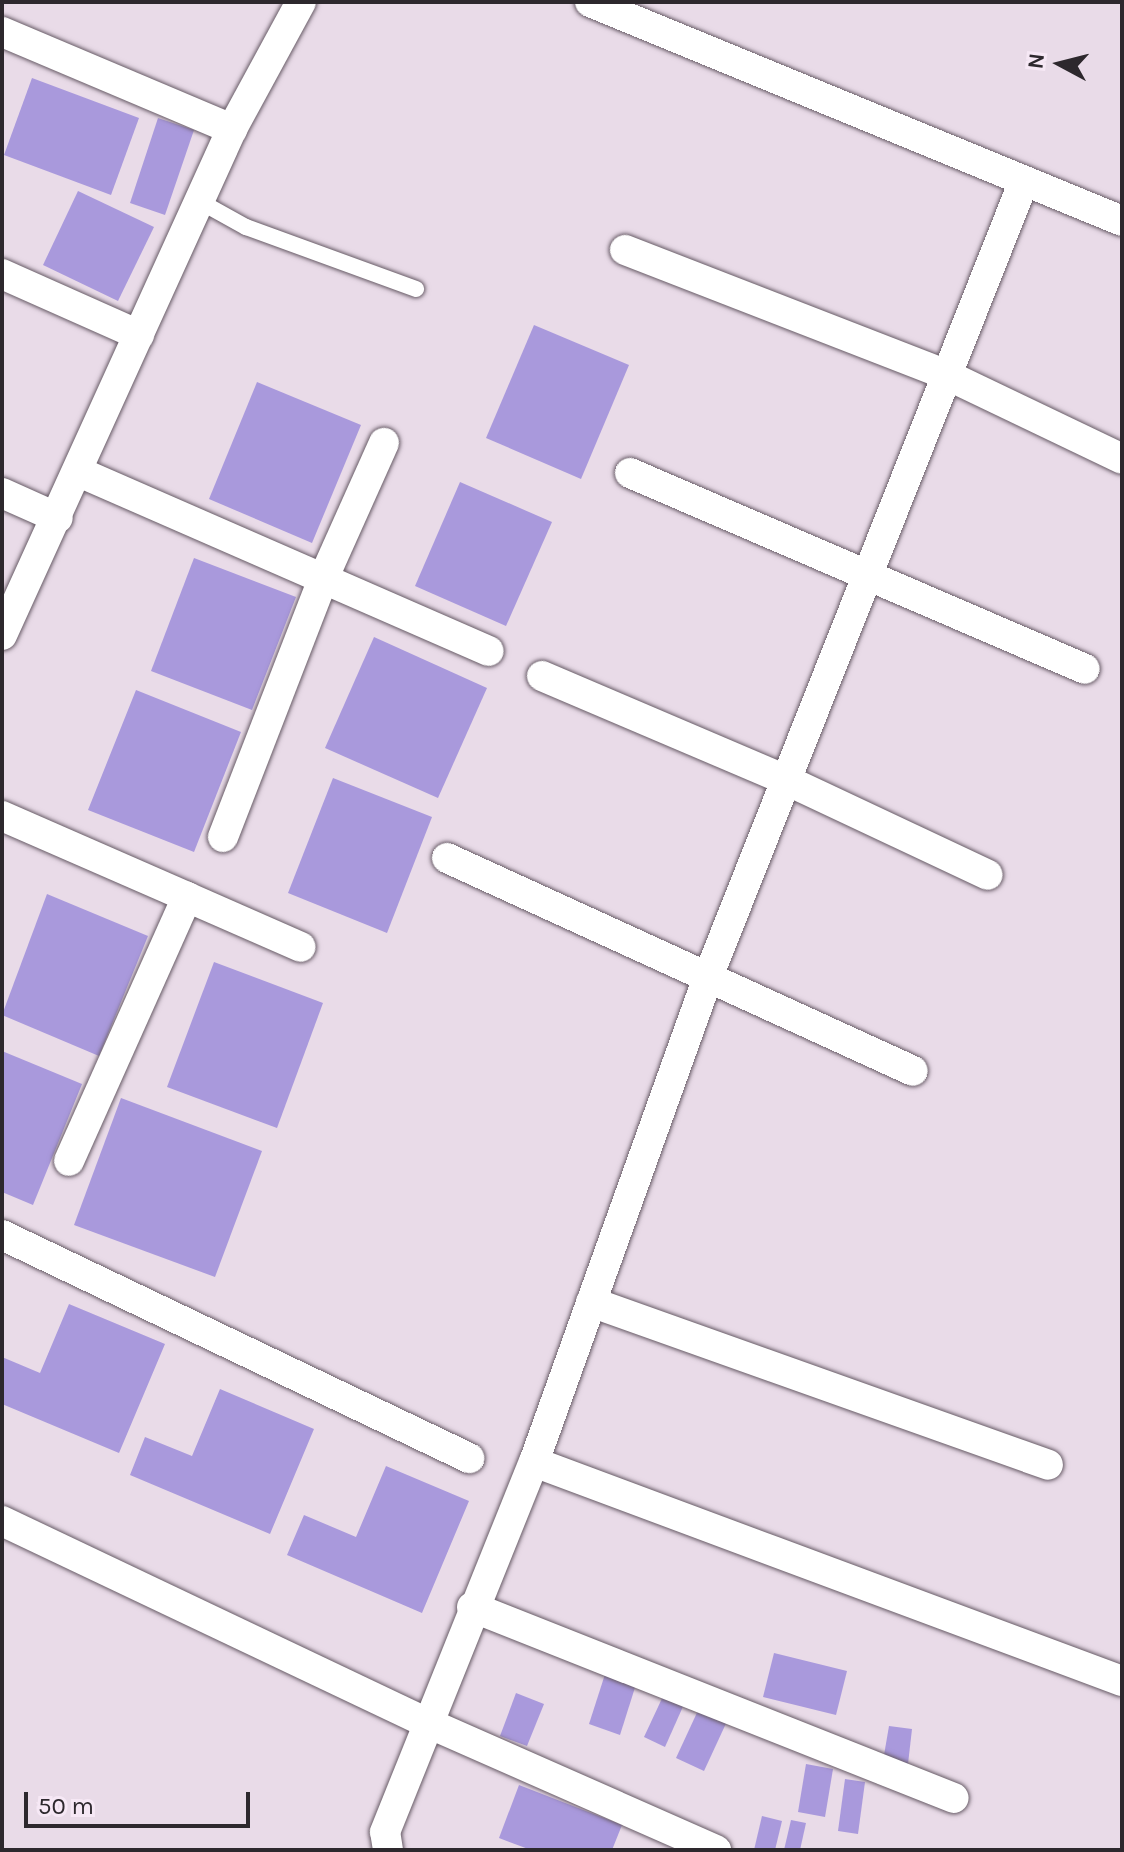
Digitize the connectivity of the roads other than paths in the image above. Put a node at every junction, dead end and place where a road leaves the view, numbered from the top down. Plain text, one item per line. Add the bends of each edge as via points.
1 (301, 2) edge
2 (590, 2) edge
3 (2, 32) edge
4 (232, 129) junction
5 (1024, 181) junction
6 (199, 201) junction
7 (1122, 221) edge
8 (625, 250) dead end
9 (2, 274) edge
10 (416, 289) dead end
11 (139, 335) junction
12 (947, 375) junction
13 (384, 443) dead end
14 (1122, 459) edge
15 (79, 472) junction
16 (630, 473) dead end
17 (2, 493) edge
18 (58, 518) junction
19 (324, 577) junction
20 (866, 577) junction
21 (2, 635) edge
22 (489, 651) dead end
23 (1085, 669) dead end
24 (542, 676) dead end
25 (784, 779) junction
26 (2, 816) edge
27 (223, 837) dead end
28 (447, 858) dead end
29 (988, 875) dead end
30 (187, 897) junction
31 (301, 947) dead end
32 (708, 977) junction
33 (913, 1071) dead end
34 (69, 1161) dead end
35 (2, 1235) edge
36 (591, 1302) junction
37 (469, 1458) dead end
38 (534, 1462) junction
39 (1048, 1465) dead end
40 (2, 1521) edge
41 (472, 1607) junction
42 (1122, 1681) edge
43 (428, 1723) junction
44 (954, 1798) dead end
45 (388, 1850) edge
46 (716, 1850) edge

1 - 4 street
2 - 5 street
3 - 4 street
4 - 6 street
5 - 7 street
5 - 12 street
6 - 10 lane via 246,227
6 - 11 street
8 - 12 street
9 - 11 street
11 - 15 street
12 - 14 street
12 - 20 street
13 - 19 street
15 - 18 street
15 - 19 street
16 - 20 street
17 - 18 street
18 - 21 street
19 - 22 street
19 - 27 street
20 - 23 street
20 - 25 street
24 - 25 street
25 - 29 street
25 - 32 street
26 - 30 street
28 - 32 street
30 - 31 street
30 - 34 street
32 - 33 street
32 - 36 street
35 - 37 street
36 - 38 street
36 - 39 street
38 - 41 street
38 - 42 street
40 - 43 street
41 - 43 street
41 - 44 street
43 - 45 street via 385,1832
43 - 46 street

